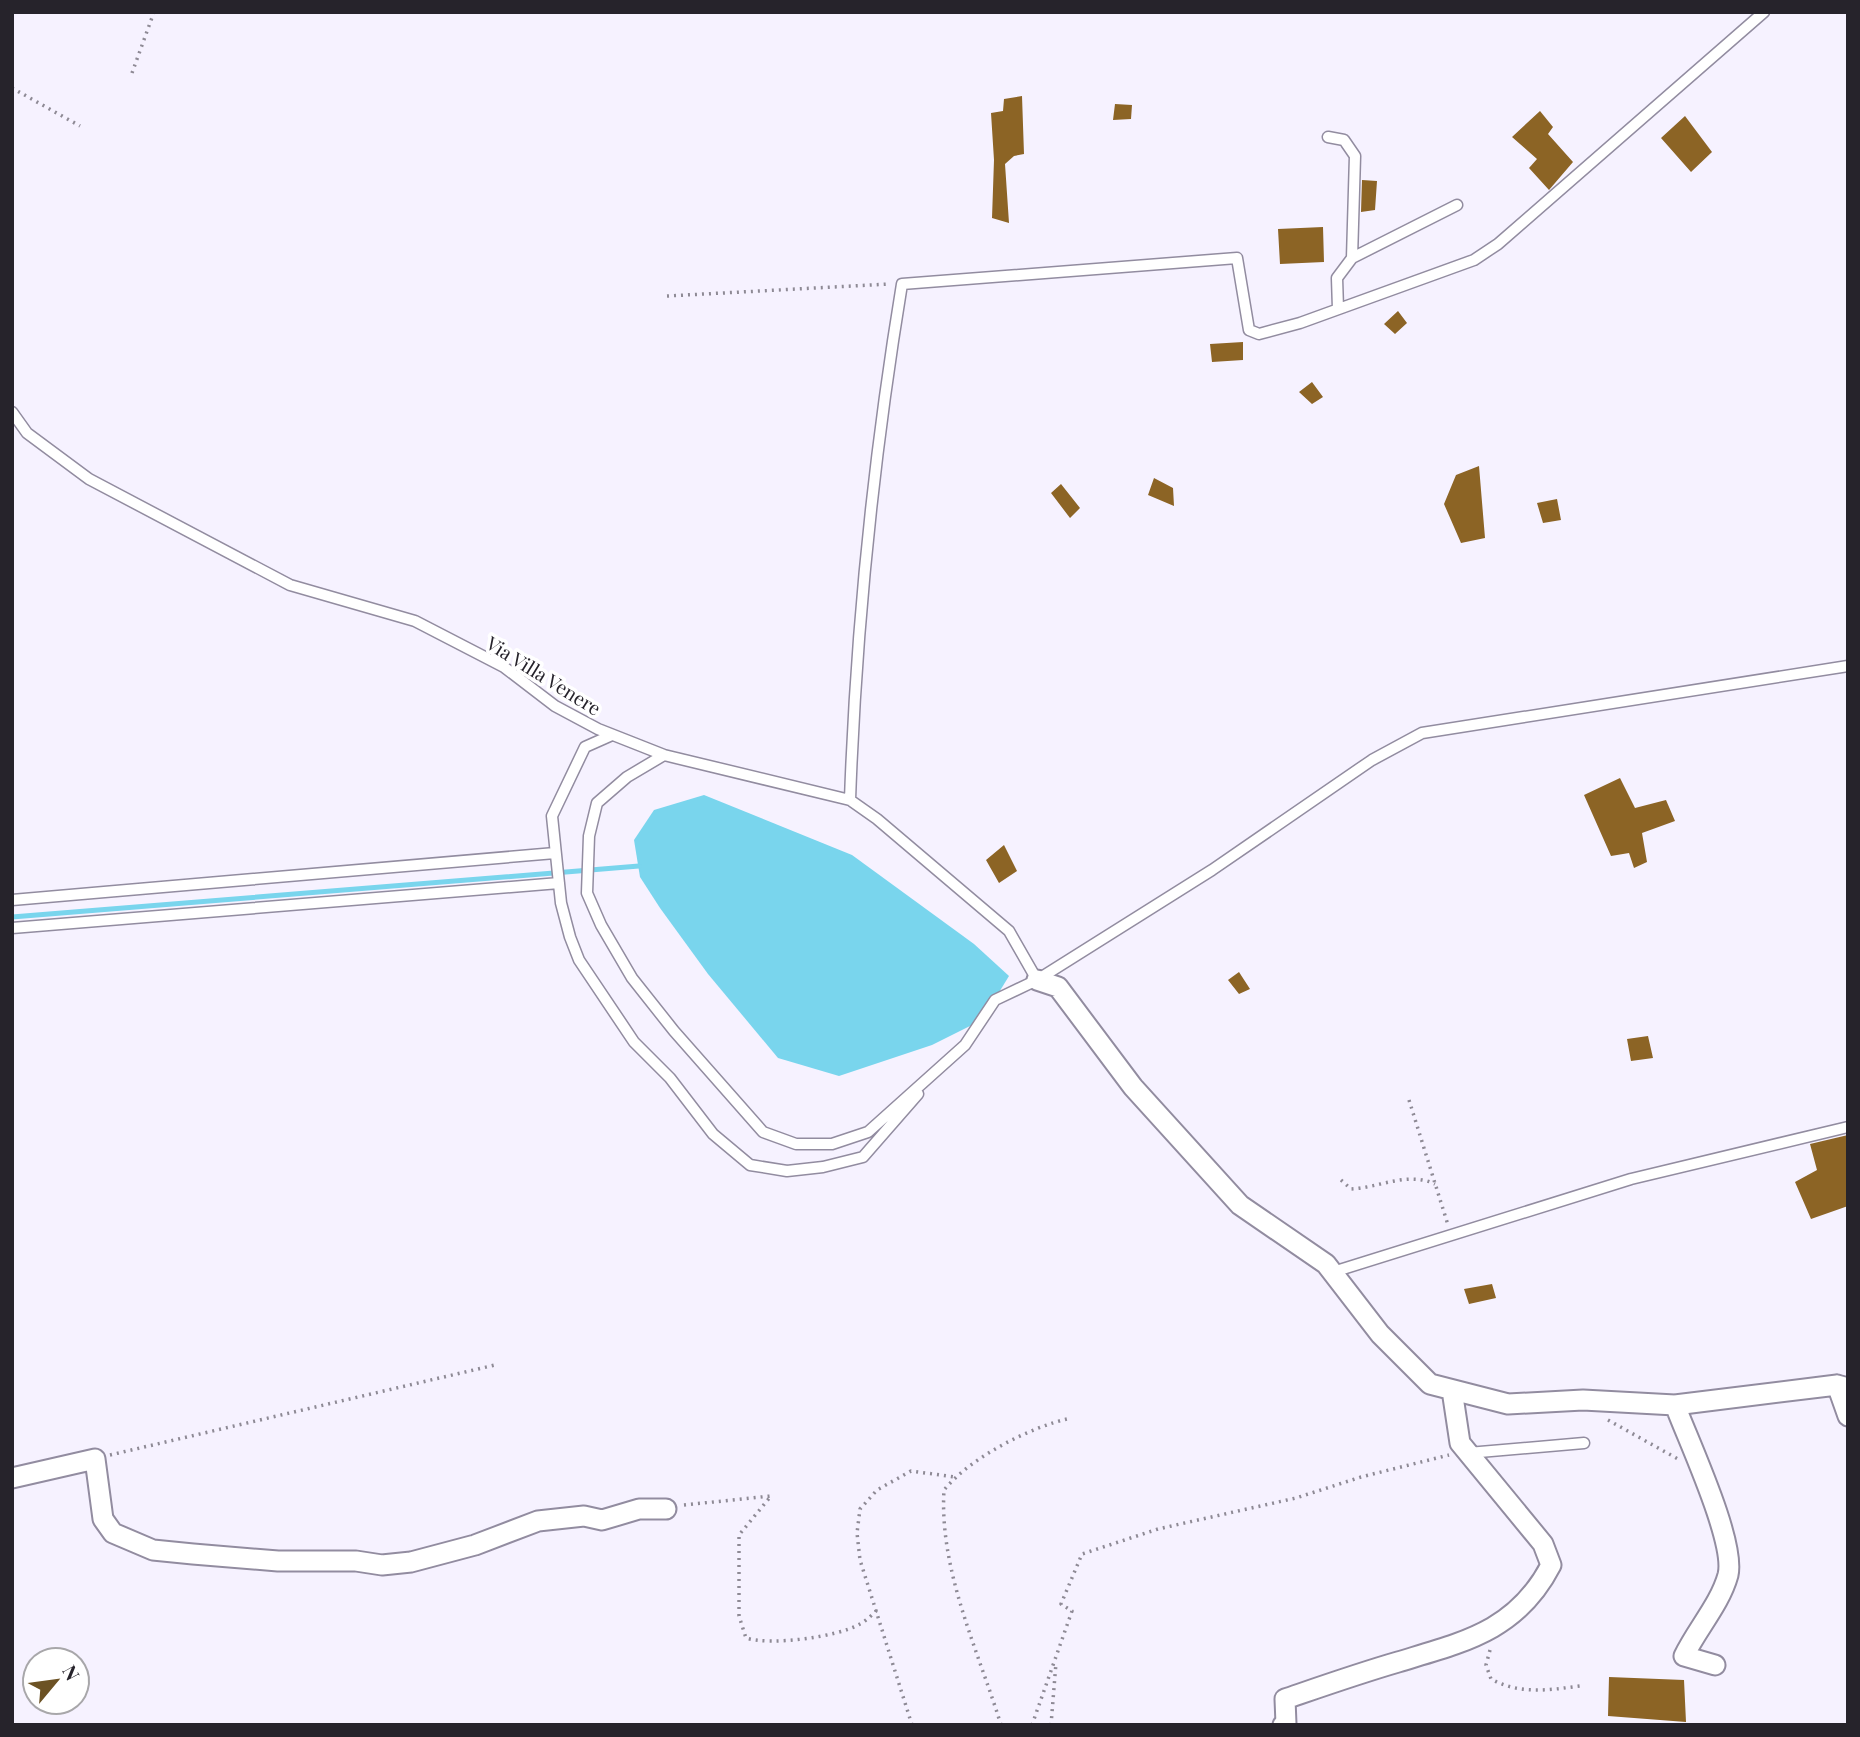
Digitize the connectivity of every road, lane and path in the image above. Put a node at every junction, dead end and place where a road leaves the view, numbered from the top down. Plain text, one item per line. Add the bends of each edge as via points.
1 (154, 12) edge
2 (1764, 12) edge
3 (131, 74) dead end
4 (12, 89) edge
5 (80, 126) dead end
6 (1328, 137) dead end
7 (1457, 205) dead end
8 (1352, 258) junction
9 (902, 284) junction
10 (667, 296) dead end
11 (1338, 309) junction
12 (12, 412) edge
13 (1848, 666) edge
14 (612, 734) junction
15 (664, 755) junction
16 (850, 800) junction
17 (555, 853) junction
18 (558, 882) junction
19 (12, 900) edge
20 (12, 928) edge
21 (1037, 980) junction
22 (933, 1074) junction
23 (1409, 1100) dead end
24 (1848, 1127) edge
25 (1341, 1181) dead end
26 (1435, 1184) junction
27 (1450, 1233) junction
28 (1333, 1272) junction
29 (495, 1365) dead end
30 (1843, 1387) edge
31 (1452, 1390) junction
32 (1675, 1405) junction
33 (1600, 1416) dead end
34 (1848, 1416) edge
35 (1071, 1418) dead end
36 (1584, 1443) dead end
37 (1464, 1448) junction
38 (95, 1459) junction
39 (1683, 1462) dead end
40 (955, 1477) junction
41 (12, 1478) edge
42 (666, 1509) joint
43 (877, 1610) junction
44 (1493, 1630) junction
45 (1056, 1657) junction
46 (1715, 1665) dead end
47 (1580, 1686) dead end
48 (912, 1725) edge
49 (1001, 1725) edge
50 (1032, 1725) edge
51 (1051, 1725) edge
52 (1285, 1725) edge

1 - 3 path
2 - 11 lane via 1498,244 1474,260
4 - 5 path
6 - 8 lane via 1344,140 1356,156
7 - 8 lane
8 - 11 lane via 1337,278
9 - 10 path
9 - 11 lane via 1237,258 1249,331 1259,334
9 - 16 lane via 870,536
12 - 14 lane, Via Villa Venere via 27,433 89,479 290,585 415,621 503,667 555,706
13 - 21 lane via 1422,733 1372,760 1212,870
14 - 15 lane, Via Villa Venere
14 - 17 lane via 585,747 552,816
15 - 16 lane, Via Villa Venere
15 - 22 lane via 627,777 597,803 589,836 587,893 632,978 674,1031 763,1132 796,1144 832,1144 867,1132
16 - 21 lane, Via Villa Venere via 1009,931
17 - 18 lane
17 - 19 lane
18 - 20 lane
18 - 22 lane via 570,937 594,985 634,1042 670,1078 713,1134 750,1166 787,1171 863,1157
21 - 22 lane via 995,1000 965,1045
21 - 28 street via 1058,987 1133,1087 1240,1205
23 - 26 path
24 - 27 lane via 1631,1179
25 - 26 path via 1350,1189 1424,1178
26 - 27 path
27 - 28 lane
28 - 31 street via 1380,1334 1430,1384
29 - 38 path
30 - 32 street
30 - 34 street
31 - 32 street via 1508,1404 1583,1400
31 - 37 street
32 - 46 street via 1714,1506 1729,1570 1724,1588 1684,1656
33 - 39 path
35 - 40 path via 1022,1435
36 - 37 lane
37 - 44 street via 1543,1544 1551,1565 1526,1603
37 - 45 path via 1447,1458 1221,1512 1082,1554 1061,1604 1072,1611
38 - 41 street
38 - 42 street via 103,1519 113,1533 153,1550 193,1554 382,1565 475,1545 538,1521 584,1516 601,1520 639,1509
40 - 43 path via 911,1471 877,1490 860,1508 860,1560
40 - 49 path via 944,1490 943,1505 952,1563 966,1622
42 - 43 path via 771,1496 739,1535 739,1616 746,1638 773,1643 840,1631 860,1625
43 - 48 path
44 - 47 path via 1486,1665 1491,1679 1506,1688 1523,1690
44 - 52 street via 1285,1699
45 - 50 path
45 - 51 path

